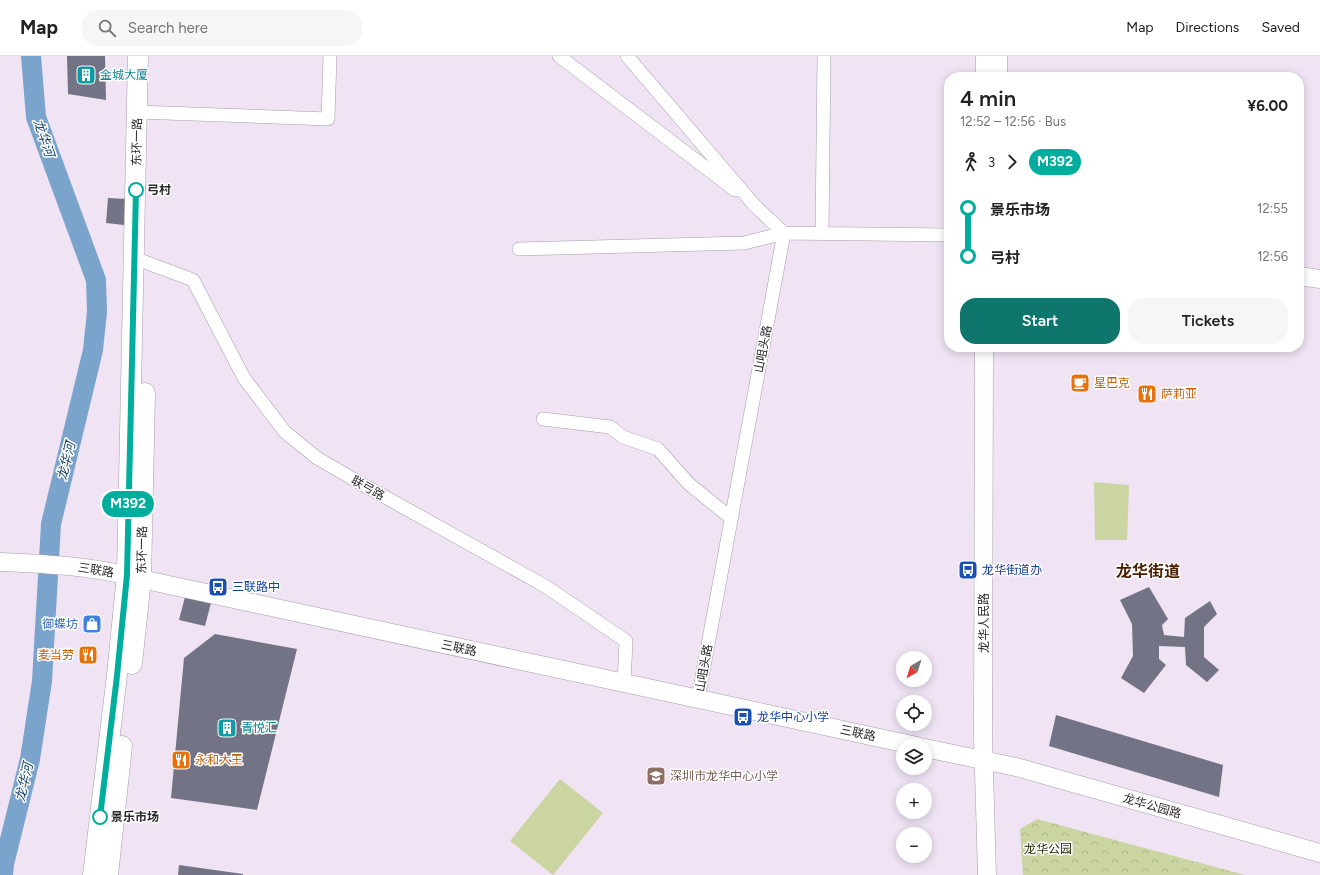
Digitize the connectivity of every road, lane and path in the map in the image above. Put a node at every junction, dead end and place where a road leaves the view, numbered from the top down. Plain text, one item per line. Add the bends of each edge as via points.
1 (138, 56) edge
2 (152, 56) edge
3 (330, 56) edge
4 (559, 56) edge
5 (627, 56) edge
6 (824, 56) edge
7 (985, 56) edge
8 (998, 56) edge
9 (985, 72) edge
10 (998, 72) edge
11 (144, 112) junction
12 (755, 206) junction
13 (784, 233) junction
14 (822, 233) junction
15 (944, 235) edge
16 (519, 249) dead end
17 (141, 260) junction
18 (1304, 277) edge
19 (1320, 279) edge
20 (984, 352) edge
21 (996, 352) edge
22 (543, 419) dead end
23 (732, 518) junction
24 (0, 562) edge
25 (134, 577) junction
26 (624, 683) junction
27 (698, 699) junction
28 (896, 741) edge
29 (932, 750) edge
30 (990, 762) junction
31 (1320, 853) edge
32 (93, 875) edge
33 (108, 875) edge
34 (987, 875) edge
35 (999, 875) edge

1 - 11 main road, 东环一路
2 - 11 main road, 东环一路
3 - 11 street via 328,119
4 - 12 street
5 - 12 street
6 - 14 street
7 - 9 street
8 - 10 street
11 - 17 main road, 东环一路
12 - 13 street
13 - 14 street
13 - 16 street via 744,243
13 - 23 street, 山咀头路
14 - 15 street
17 - 25 main road, 东环一路
17 - 26 street, 联弓路 via 193,280 244,378 285,432 317,458 545,586 626,641
18 - 19 street
20 - 30 street, 龙华人民路
21 - 30 street, 龙华人民路
22 - 23 street via 610,426 623,437 658,449 689,484
23 - 27 street, 山咀头路
24 - 25 street, 三联路 via 63,565
25 - 26 street, 三联路
25 - 32 main road, 东环一路 via 117,676
25 - 33 main road, 东环一路
26 - 27 street, 三联路
27 - 28 street, 三联路
29 - 30 street
30 - 31 street, 龙华公园路
30 - 34 street, 龙华人民路
30 - 35 street, 龙华人民路

